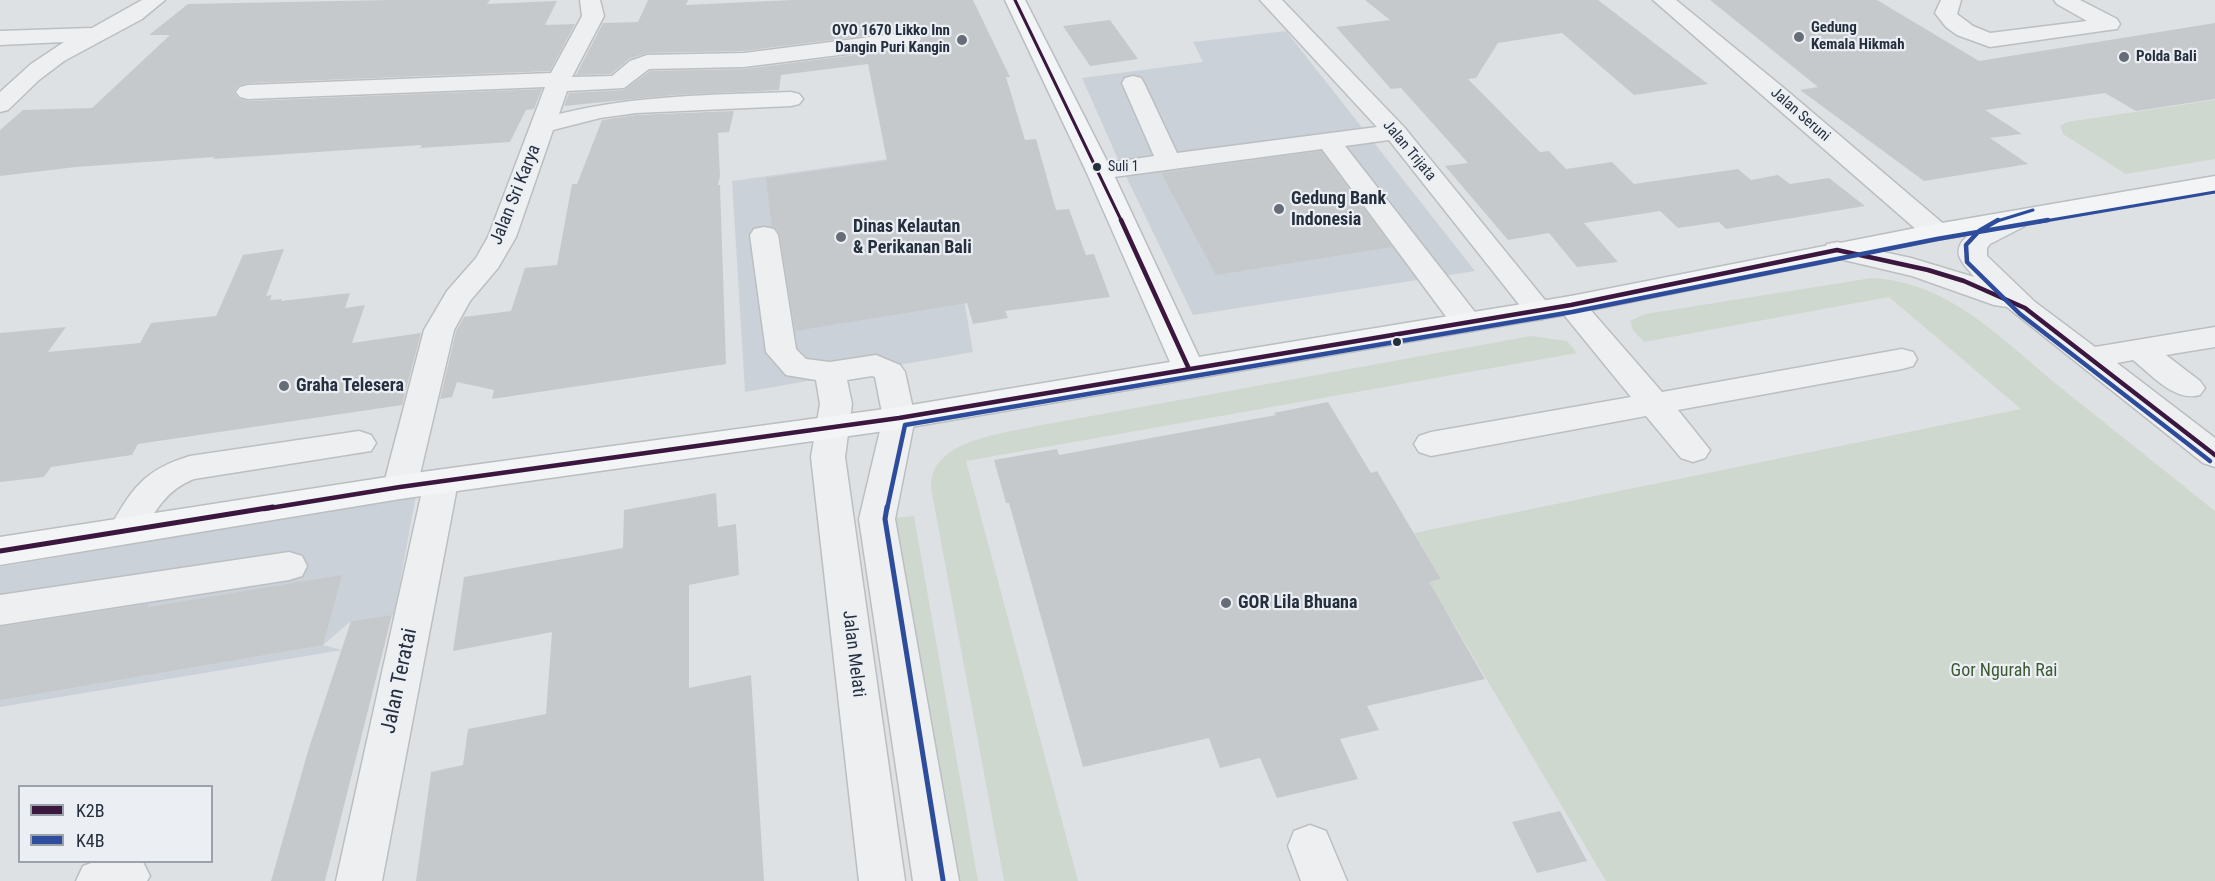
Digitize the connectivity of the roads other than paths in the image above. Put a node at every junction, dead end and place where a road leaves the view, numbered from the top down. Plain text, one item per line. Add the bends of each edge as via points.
1 (155, 0) edge
2 (590, 0) edge
3 (1015, 0) edge
4 (1270, 0) edge
5 (1663, 0) edge
6 (1951, 0) edge
7 (2064, 0) edge
8 (98, 33) junction
9 (0, 38) edge
10 (910, 39) dead end
11 (29, 75) junction
12 (0, 76) edge
13 (558, 82) junction
14 (1133, 83) dead end
15 (248, 92) dead end
16 (791, 99) dead end
17 (0, 105) edge
18 (543, 125) junction
19 (1395, 132) junction
20 (1328, 140) junction
21 (1169, 162) junction
22 (1099, 171) junction
23 (2215, 184) edge
24 (2016, 220) junction
25 (1936, 232) junction
26 (764, 235) dead end
27 (1838, 250) junction
28 (1571, 305) junction
29 (2025, 308) junction
30 (1539, 310) junction
31 (1467, 323) junction
32 (2215, 337) edge
33 (2139, 350) junction
34 (2089, 358) junction
35 (1902, 359) dead end
36 (1189, 369) junction
37 (830, 372) junction
38 (2189, 388) dead end
39 (1654, 402) junction
40 (899, 418) junction
41 (833, 428) junction
42 (359, 443) dead end
43 (1431, 444) dead end
44 (1694, 450) dead end
45 (2215, 455) edge
46 (441, 482) junction
47 (400, 488) junction
48 (126, 531) junction
49 (0, 551) edge
50 (289, 566) dead end
51 (0, 610) edge
52 (359, 881) edge
53 (882, 881) edge
54 (936, 881) edge

1 - 8 street via 129,19
2 - 13 street, Jalan Sri Karya via 593,16
3 - 22 main road
4 - 19 street, Jalan Trijata
5 - 25 street, Jalan Seruni
6 - 7 street via 1948,18 1977,37 1990,40 2109,24
8 - 9 street
8 - 11 street
10 - 13 street via 744,60 647,62 634,67 616,83
11 - 12 street
11 - 17 street
13 - 15 street
13 - 18 street, Jalan Sri Karya
14 - 21 street
16 - 18 street via 636,106
18 - 47 street, Jalan Sri Karya via 502,237 488,261 457,297 439,330
19 - 20 street
19 - 30 street, Jalan Trijata
20 - 21 street
20 - 31 street
21 - 22 street
22 - 36 main road
23 - 24 main road
24 - 25 main road
24 - 29 street via 1980,238 1973,247 1974,257
25 - 27 main road
26 - 37 street via 781,352 797,368
27 - 28 main road
27 - 29 street via 1929,270
28 - 30 main road
28 - 39 street
29 - 34 street
30 - 31 main road
31 - 36 main road
32 - 33 street
33 - 34 street
33 - 38 street
34 - 45 street
35 - 39 street
36 - 40 main road
37 - 40 street via 876,365 885,368
37 - 41 street, Jalan Melati via 836,404
39 - 43 street
39 - 44 street
40 - 41 main road
40 - 54 street via 878,519
41 - 46 main road
41 - 53 street, Jalan Melati via 828,457
42 - 48 street via 172,474 149,491
46 - 47 main road
46 - 52 street, Jalan Teratai
47 - 48 main road
48 - 49 main road
50 - 51 street

